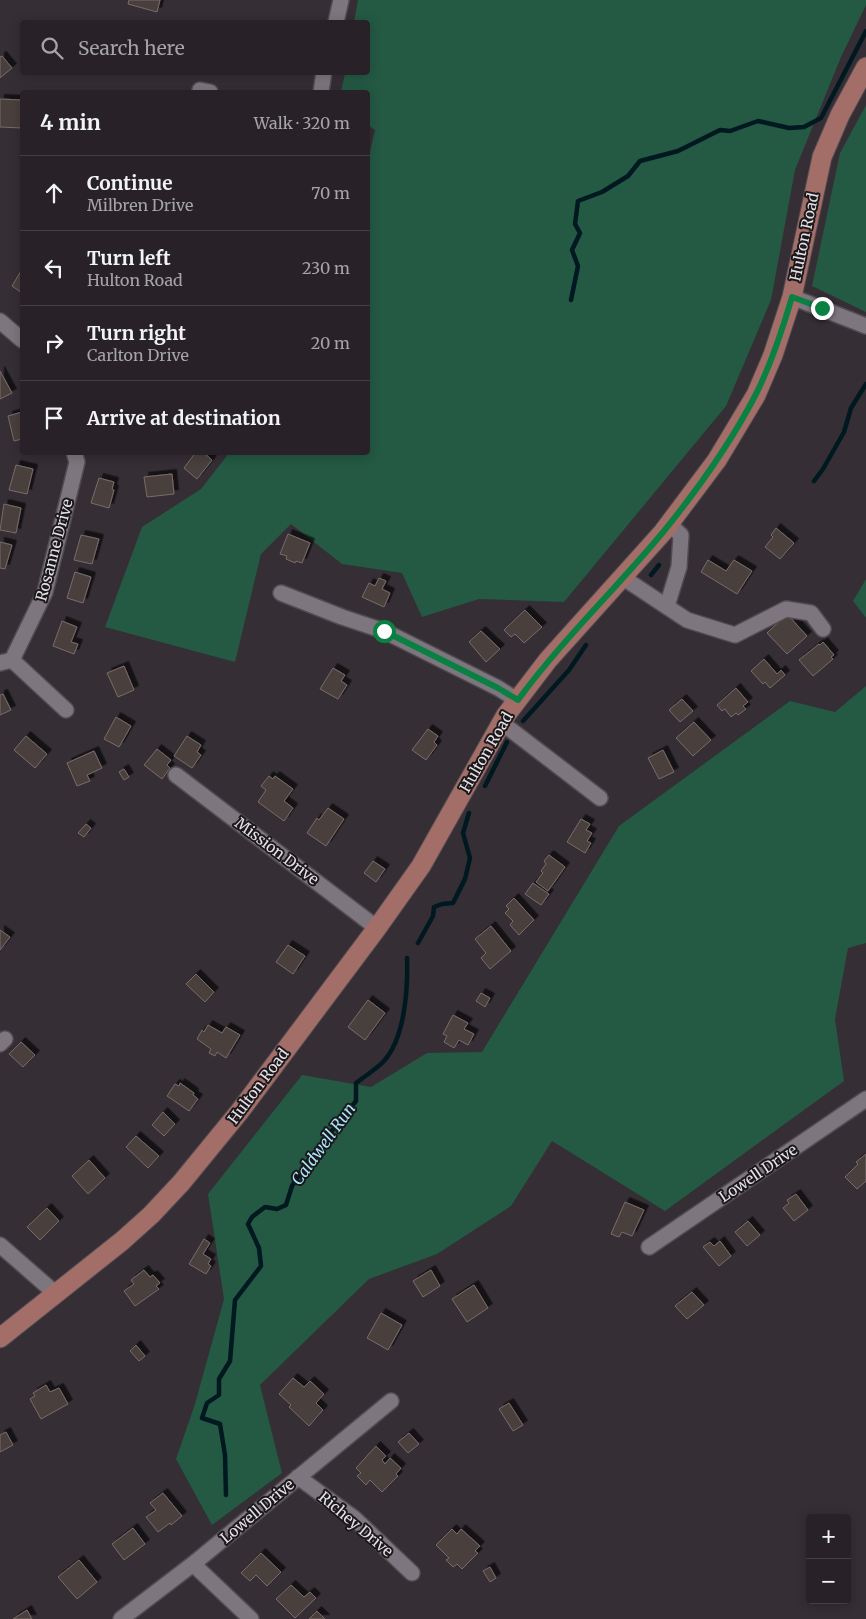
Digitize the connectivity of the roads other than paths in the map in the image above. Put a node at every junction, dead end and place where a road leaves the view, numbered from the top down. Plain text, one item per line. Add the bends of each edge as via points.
1 (341, 0) edge
2 (336, 20) edge
3 (866, 67) edge
4 (324, 75) edge
5 (321, 90) edge
6 (792, 297) junction
7 (0, 321) edge
8 (866, 326) edge
9 (20, 338) edge
10 (75, 455) edge
11 (669, 524) junction
12 (622, 577) junction
13 (281, 593) dead end
14 (667, 606) junction
15 (823, 629) dead end
16 (6, 661) edge
17 (518, 700) junction
18 (66, 710) dead end
19 (502, 723) junction
20 (176, 775) dead end
21 (600, 798) dead end
22 (377, 928) junction
23 (866, 1099) edge
24 (0, 1245) edge
25 (649, 1247) dead end
26 (55, 1293) junction
27 (0, 1338) edge
28 (391, 1400) dead end
29 (298, 1477) junction
30 (193, 1564) junction
31 (412, 1572) dead end
32 (121, 1619) edge
33 (251, 1619) edge

1 - 2 street
3 - 6 main road, Hulton Road via 822,157
4 - 5 street
6 - 8 street
6 - 11 main road, Hulton Road via 774,355 756,395 717,460
7 - 9 street
10 - 16 street, Rosanne Drive via 77,462 45,592
11 - 12 main road, Hulton Road
11 - 14 street via 681,535 679,567
12 - 14 street
12 - 17 main road, Hulton Road via 548,660
13 - 17 street via 391,634
14 - 15 street via 687,620 735,634 786,609 811,613
16 - 18 street
17 - 19 main road, Hulton Road
19 - 21 street
19 - 22 main road, Hulton Road via 421,866
20 - 22 street, Mission Drive
22 - 26 main road, Hulton Road via 240,1111 181,1183 152,1215
23 - 25 street, Lowell Drive
24 - 26 street
26 - 27 main road, Hulton Road
28 - 29 street, Lowell Drive
29 - 30 street, Lowell Drive
29 - 31 street, Richey Drive via 354,1518
30 - 32 street, Lowell Drive
30 - 33 street

